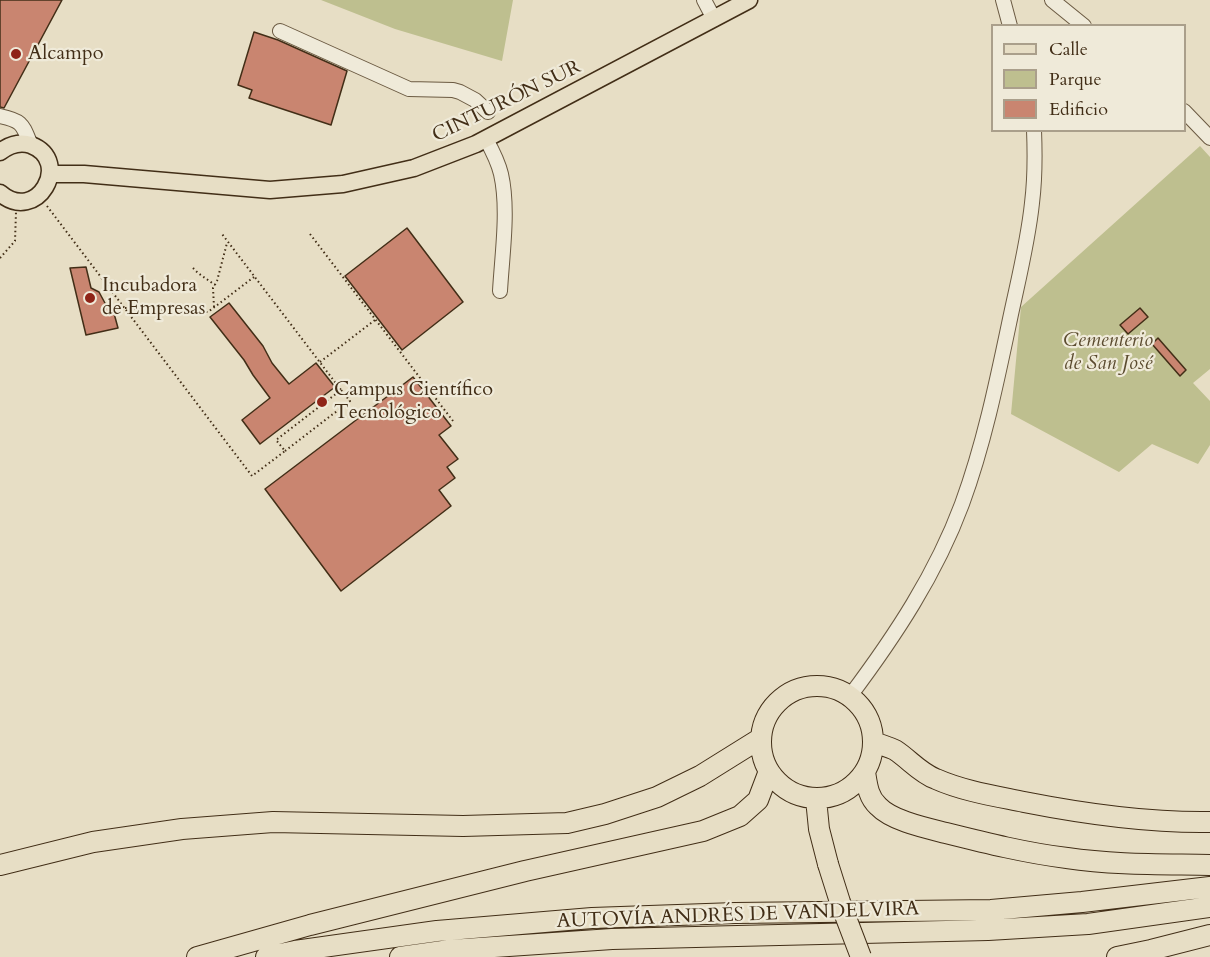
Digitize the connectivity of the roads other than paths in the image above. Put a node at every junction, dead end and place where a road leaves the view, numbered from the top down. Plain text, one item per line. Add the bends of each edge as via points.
1 (704, 0) edge
2 (749, 0) edge
3 (1003, 0) edge
4 (1052, 0) edge
5 (714, 19) junction
6 (1009, 24) edge
7 (1082, 24) edge
8 (280, 31) dead end
9 (488, 112) dead end
10 (1186, 112) edge
11 (0, 116) edge
12 (1034, 132) edge
13 (1210, 138) edge
14 (486, 139) junction
15 (31, 145) junction
16 (0, 152) edge
17 (50, 174) junction
18 (7, 197) edge
19 (500, 291) dead end
20 (850, 696) junction
21 (761, 738) junction
22 (874, 742) junction
23 (769, 771) junction
24 (865, 772) junction
25 (816, 799) junction
26 (1210, 822) edge
27 (0, 865) edge
28 (1210, 865) edge
29 (1210, 887) edge
30 (1210, 907) edge
31 (1210, 935) edge
32 (197, 957) edge
33 (266, 957) edge
34 (400, 957) edge
35 (861, 957) edge
36 (1117, 957) edge

1 - 5 street
2 - 5 main road, CINTURÓN SUR
3 - 6 street
4 - 7 street
5 - 14 main road, CINTURÓN SUR
8 - 9 street via 409,89 460,92
10 - 13 street
11 - 15 street via 14,118 22,125
12 - 20 street via 1032,202 1022,264 981,443 962,504 911,608
14 - 17 main road, CINTURÓN SUR via 414,168 342,184 270,190
14 - 19 street via 500,172 503,191
15 - 16 main road via 13,145
15 - 17 main road via 45,156
17 - 18 main road via 38,196 29,200
20 - 21 highway via 822,686 793,691 771,710
20 - 22 highway via 868,716
21 - 23 highway
21 - 27 highway via 657,797 567,823 463,826 273,822 182,829 93,842
22 - 24 highway
22 - 26 highway via 894,749 933,779 956,787 1064,810
23 - 25 highway via 789,791
23 - 32 highway via 758,800 740,816 703,831 525,871
24 - 25 highway via 844,792
24 - 28 highway via 869,794 877,806 915,825 1068,858
25 - 35 highway, bridge via 828,864
29 - 33 highway, AUTOVÍA ANDRÉS DE VANDELVIRA via 991,910 592,918 437,931
30 - 34 highway, AUTOVÍA ANDRÉS DE VANDELVIRA via 1088,924 612,939
31 - 36 highway

